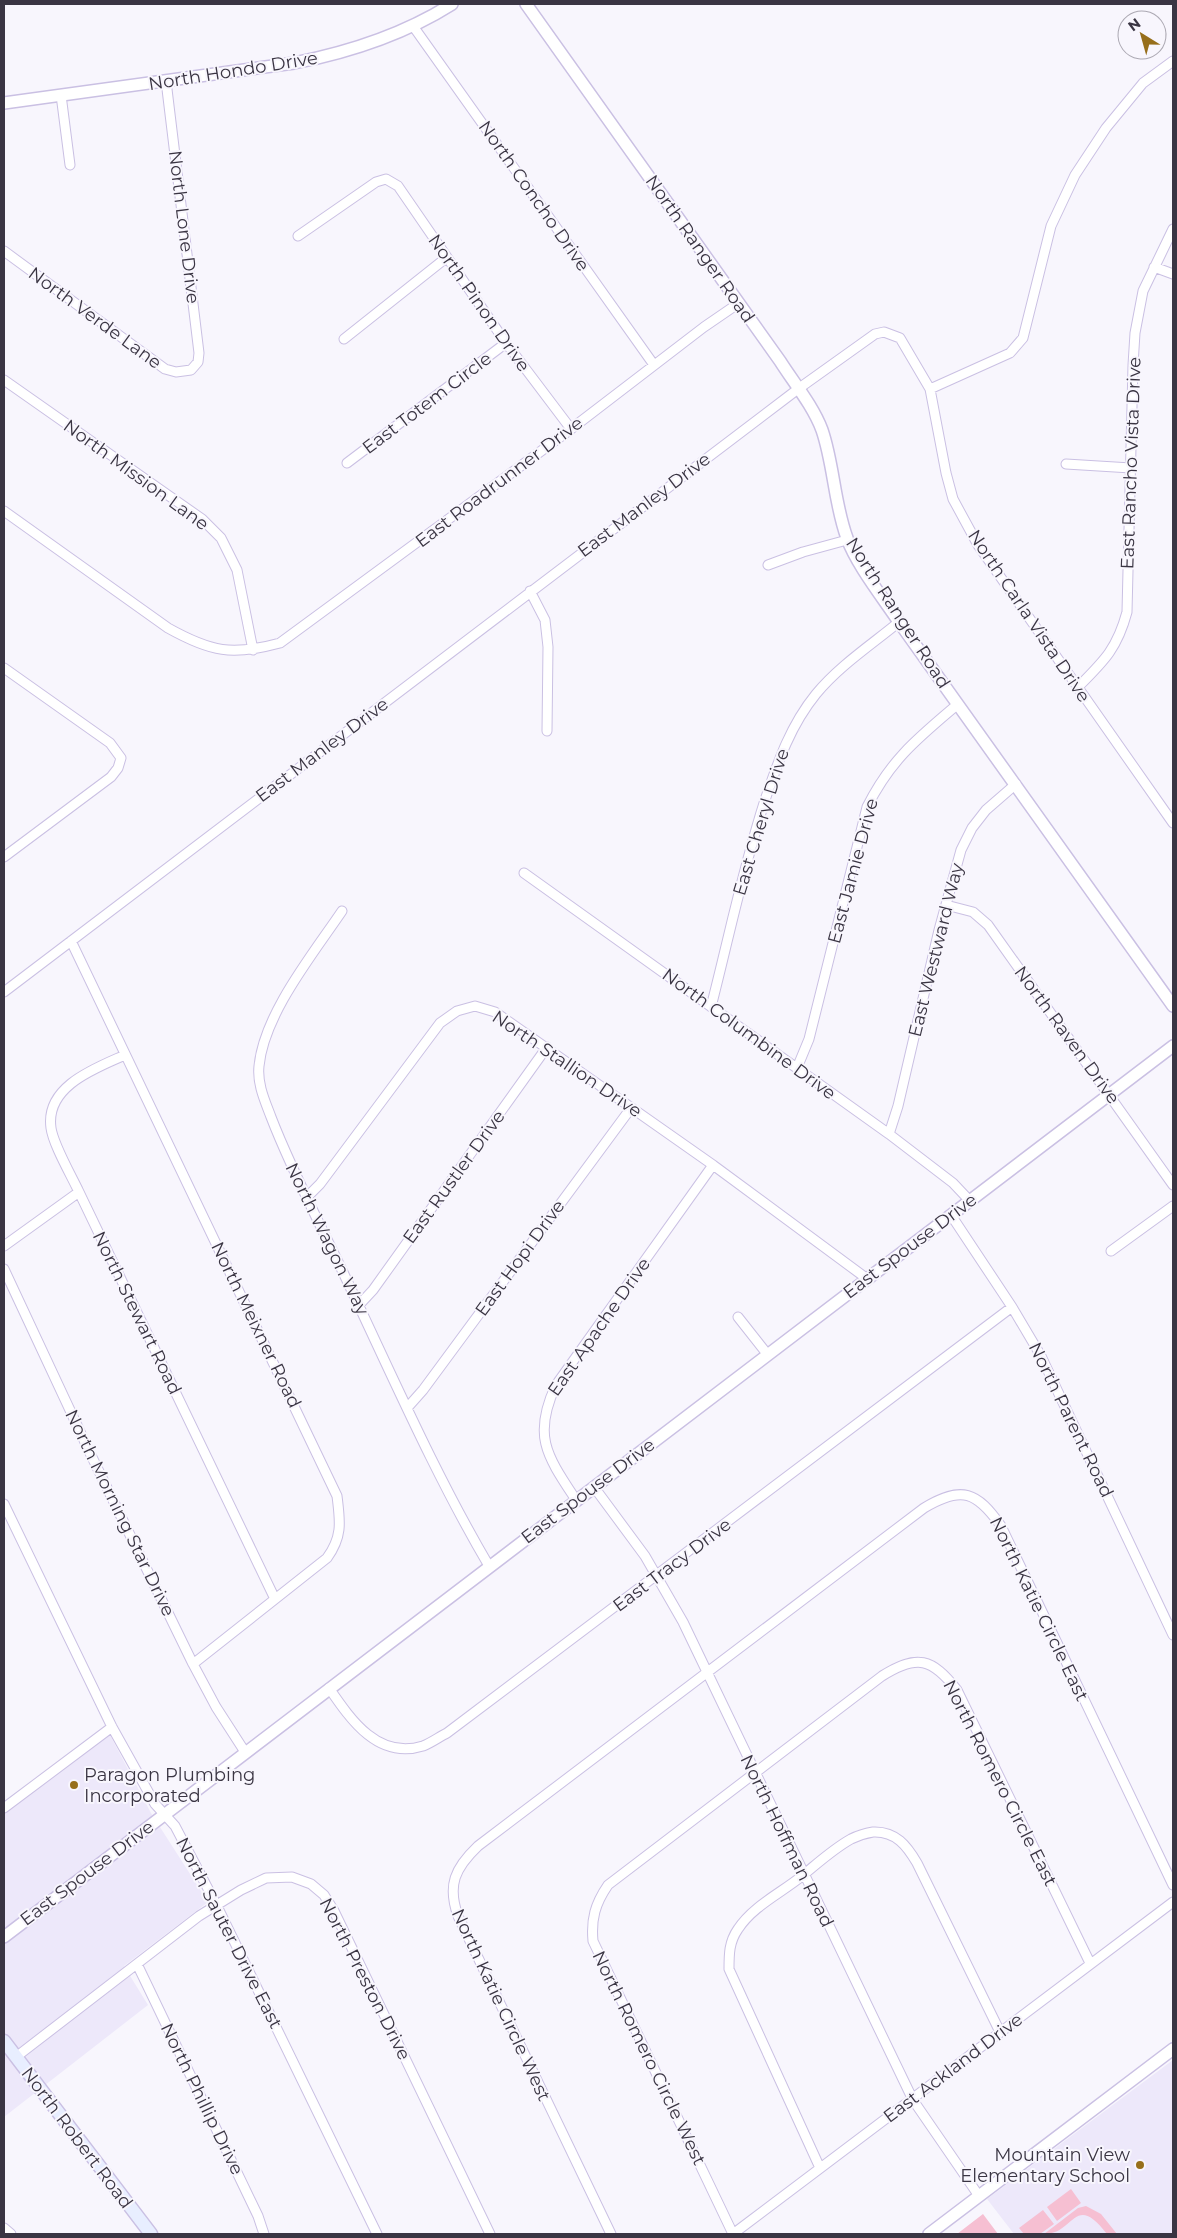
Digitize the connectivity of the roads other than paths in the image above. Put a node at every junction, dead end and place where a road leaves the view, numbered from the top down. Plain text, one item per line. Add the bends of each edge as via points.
1 (452, 4) edge
2 (526, 4) edge
3 (413, 26) junction
4 (1173, 61) edge
5 (166, 81) junction
6 (60, 96) junction
7 (4, 103) edge
8 (70, 165) dead end
9 (1173, 229) edge
10 (298, 236) dead end
11 (4, 251) edge
12 (446, 258) junction
13 (1154, 267) junction
14 (1173, 274) edge
15 (739, 303) junction
16 (344, 339) dead end
17 (506, 343) junction
18 (654, 365) junction
19 (191, 370) joint
20 (4, 380) edge
21 (798, 389) junction
22 (930, 389) junction
23 (571, 429) junction
24 (347, 463) dead end
25 (1066, 464) dead end
26 (1130, 468) junction
27 (4, 511) edge
28 (848, 540) junction
29 (768, 565) dead end
30 (530, 591) junction
31 (900, 622) junction
32 (253, 650) junction
33 (4, 668) edge
34 (1077, 688) junction
35 (958, 704) junction
36 (547, 731) dead end
37 (1016, 784) junction
38 (1173, 823) edge
39 (4, 858) edge
40 (524, 873) dead end
41 (946, 905) junction
42 (342, 911) dead end
43 (72, 941) junction
44 (4, 992) edge
45 (711, 1006) junction
46 (1173, 1006) edge
47 (1173, 1046) edge
48 (547, 1047) junction
49 (125, 1055) junction
50 (797, 1068) junction
51 (1110, 1095) junction
52 (631, 1108) junction
53 (889, 1134) junction
54 (713, 1165) junction
55 (1173, 1185) edge
56 (79, 1192) junction
57 (307, 1197) junction
58 (970, 1201) junction
59 (1173, 1206) edge
60 (951, 1215) junction
61 (4, 1246) edge
62 (1111, 1251) dead end
63 (4, 1268) edge
64 (866, 1278) junction
65 (358, 1304) junction
66 (1012, 1307) junction
67 (738, 1317) dead end
68 (768, 1355) junction
69 (407, 1408) junction
70 (594, 1487) junction
71 (576, 1500) junction
72 (4, 1504) edge
73 (489, 1566) junction
74 (658, 1576) junction
75 (275, 1599) junction
76 (1173, 1635) edge
77 (193, 1664) junction
78 (706, 1672) junction
79 (329, 1688) junction
80 (112, 1727) junction
81 (245, 1752) junction
82 (755, 1773) junction
83 (4, 1808) edge
84 (164, 1814) junction
85 (803, 1875) junction
86 (1173, 1885) edge
87 (1173, 1902) edge
88 (216, 1904) junction
89 (4, 1937) edge
90 (1090, 1963) junction
91 (137, 1964) junction
92 (1000, 2032) junction
93 (4, 2041) edge
94 (1173, 2049) edge
95 (16, 2057) junction
96 (912, 2100) junction
97 (820, 2168) junction
98 (979, 2196) junction
99 (4, 2228) edge
100 (11, 2234) edge
101 (151, 2234) edge
102 (264, 2234) edge
103 (377, 2234) edge
104 (490, 2234) edge
105 (611, 2234) edge
106 (733, 2234) edge
107 (929, 2234) edge

1 - 3 street, North Hondo Drive
2 - 15 street, North Ranger Road
3 - 5 street, North Hondo Drive via 330,56
3 - 18 street, North Concho Drive
4 - 22 street via 1143,83 1106,128 1075,175 1051,226 1023,338 1018,346
5 - 6 street, North Hondo Drive
5 - 19 street, North Lone Drive via 199,353 198,362
6 - 7 street, North Hondo Drive
6 - 8 street
9 - 13 street, East Rancho Vista Drive
10 - 12 street, North Pinon Drive via 376,182 386,179 398,186
11 - 19 street, North Verde Lane via 165,369 176,372
12 - 16 street
12 - 17 street, North Pinon Drive
13 - 14 street
13 - 26 street, East Rancho Vista Drive via 1143,291 1136,333
15 - 18 street, East Roadrunner Drive
15 - 21 street, North Ranger Road
17 - 23 street, North Pinon Drive
17 - 24 street, East Totem Circle
18 - 23 street, East Roadrunner Drive
20 - 32 street, North Mission Lane via 202,519 221,538 237,570
21 - 22 street, East Manley Drive via 875,334 884,332 900,338
21 - 28 street, North Ranger Road via 821,428 828,448 840,517
21 - 30 street, East Manley Drive
22 - 34 street, North Carla Vista Drive via 946,473 961,516
23 - 32 street, East Roadrunner Drive via 303,628 280,643
25 - 26 street
26 - 34 street, East Rancho Vista Drive via 1127,612 1122,631 1106,659
27 - 32 street, East Roadrunner Drive via 168,628 205,646 228,651
28 - 29 street
28 - 31 street, North Ranger Road
30 - 36 street via 545,620 548,647
30 - 43 street, East Manley Drive
31 - 35 street, North Ranger Road
31 - 45 street, East Cheryl Drive via 839,670 816,693 782,749 748,851
33 - 39 street via 110,743 121,758 111,777
34 - 38 street, North Carla Vista Drive
35 - 37 street, North Ranger Road
35 - 50 street, East Jamie Drive via 903,752 879,784 867,807 809,1039
37 - 41 street, East Westward Way via 986,810 972,828 961,850
37 - 46 street, North Ranger Road
40 - 45 street, North Columbine Drive
41 - 51 street, North Raven Drive via 973,912 988,925
41 - 53 street, East Westward Way
42 - 57 street, North Wagon Way via 278,1009 264,1043 258,1069 261,1090 277,1134
43 - 44 street, East Manley Drive
43 - 49 street, North Meixner Road
45 - 50 street, North Columbine Drive
47 - 51 street, East Spouse Drive
48 - 52 street, North Stallion Drive
48 - 57 street, North Stallion Drive via 495,1012 475,1006 457,1011 440,1023
48 - 65 street, East Rustler Drive via 373,1290
49 - 56 street, North Stewart Road via 86,1072 71,1083 53,1109 50,1127
49 - 75 street, North Meixner Road via 337,1496 340,1529 336,1546 327,1558
50 - 53 street, North Columbine Drive
51 - 55 street, North Raven Drive
51 - 58 street, East Spouse Drive
52 - 54 street, North Stallion Drive
52 - 69 street, East Hopi Drive
53 - 58 street, North Columbine Drive
54 - 64 street, North Stallion Drive
54 - 71 street, East Apache Drive via 556,1385 547,1404 543,1420 545,1446
56 - 61 street
56 - 75 street, North Stewart Road
57 - 65 street, North Wagon Way
58 - 60 street, East Spouse Drive
59 - 62 street
60 - 64 street, East Spouse Drive
60 - 66 street, North Parent Road
63 - 77 street, North Morning Star Drive
64 - 68 street, East Spouse Drive
65 - 69 street, North Wagon Way
66 - 74 street, East Tracy Drive
66 - 76 street, North Parent Road via 1041,1356
67 - 68 street
68 - 70 street, East Spouse Drive
69 - 73 street, North Wagon Way
70 - 71 street, East Spouse Drive
70 - 74 street, North Hoffman Road
71 - 73 street, East Spouse Drive
72 - 80 street, North Sauter Drive East
73 - 79 street, East Spouse Drive
74 - 78 street, North Hoffman Road
74 - 79 street, East Tracy Drive via 447,1733 424,1746 406,1750 386,1746 370,1737 353,1722
75 - 77 street, North Meixner Road
77 - 81 street, North Morning Star Drive
78 - 82 street, North Hoffman Road
78 - 86 street, North Katie Circle East via 924,1508 950,1494 976,1498 1001,1526
78 - 105 street, North Katie Circle West via 478,1846 458,1870 453,1884 452,1900 458,1916
79 - 81 street, East Spouse Drive
80 - 83 street
80 - 84 street, North Sauter Drive East via 155,1804
81 - 84 street, East Spouse Drive
82 - 85 street, North Hoffman Road
82 - 90 street, North Romero Circle East via 882,1676 915,1662 930,1663 944,1672 957,1690
82 - 106 street, North Romero Circle West via 608,1885 599,1898 591,1926 593,1941
84 - 88 street, North Sauter Drive East via 175,1826
84 - 89 street, East Spouse Drive
85 - 92 street via 852,1838 873,1832 892,1836 906,1844
85 - 96 street, North Hoffman Road
85 - 97 street via 750,1914 728,1949 729,1969
87 - 90 street, East Ackland Drive
88 - 91 street, North Preston Drive
88 - 103 street, North Sauter Drive East
88 - 104 street, North Preston Drive via 266,1878 292,1877 311,1884 324,1895 388,2020
90 - 92 street, East Ackland Drive
91 - 95 street, North Preston Drive
91 - 102 street, North Phillip Drive
92 - 96 street, East Ackland Drive
93 - 95 main road, North Robert Road
94 - 98 street
95 - 101 main road, North Robert Road
96 - 97 street, East Ackland Drive
96 - 98 street, North Hoffman Road
97 - 106 street, East Ackland Drive
98 - 107 street
99 - 100 street

